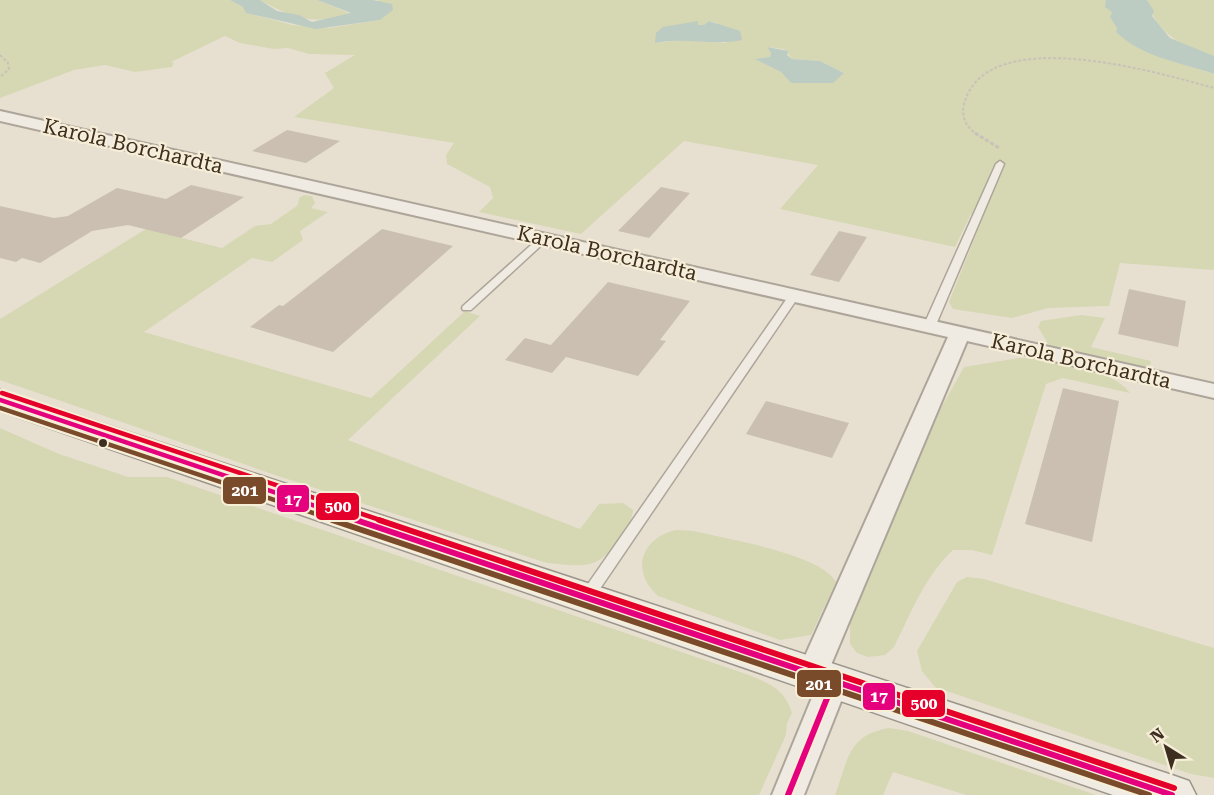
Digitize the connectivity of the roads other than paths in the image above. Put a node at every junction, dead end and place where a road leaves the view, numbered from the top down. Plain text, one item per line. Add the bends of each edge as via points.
1 (0, 116) edge
2 (1000, 164) road end
3 (543, 239) junction
4 (794, 296) junction
5 (467, 308) dead end
6 (929, 327) junction
7 (960, 333) junction
8 (1214, 391) edge
9 (0, 400) edge
10 (586, 598) junction
11 (823, 677) junction
12 (788, 795) edge
13 (1172, 795) edge

1 - 3 street, Karola Borchardta
2 - 6 lane
3 - 4 street, Karola Borchardta
3 - 5 lane
4 - 6 street, Karola Borchardta
4 - 10 lane
6 - 7 street, Karola Borchardta
7 - 8 street, Karola Borchardta
7 - 11 street
9 - 10 main road
10 - 11 main road
11 - 12 street
11 - 13 main road

